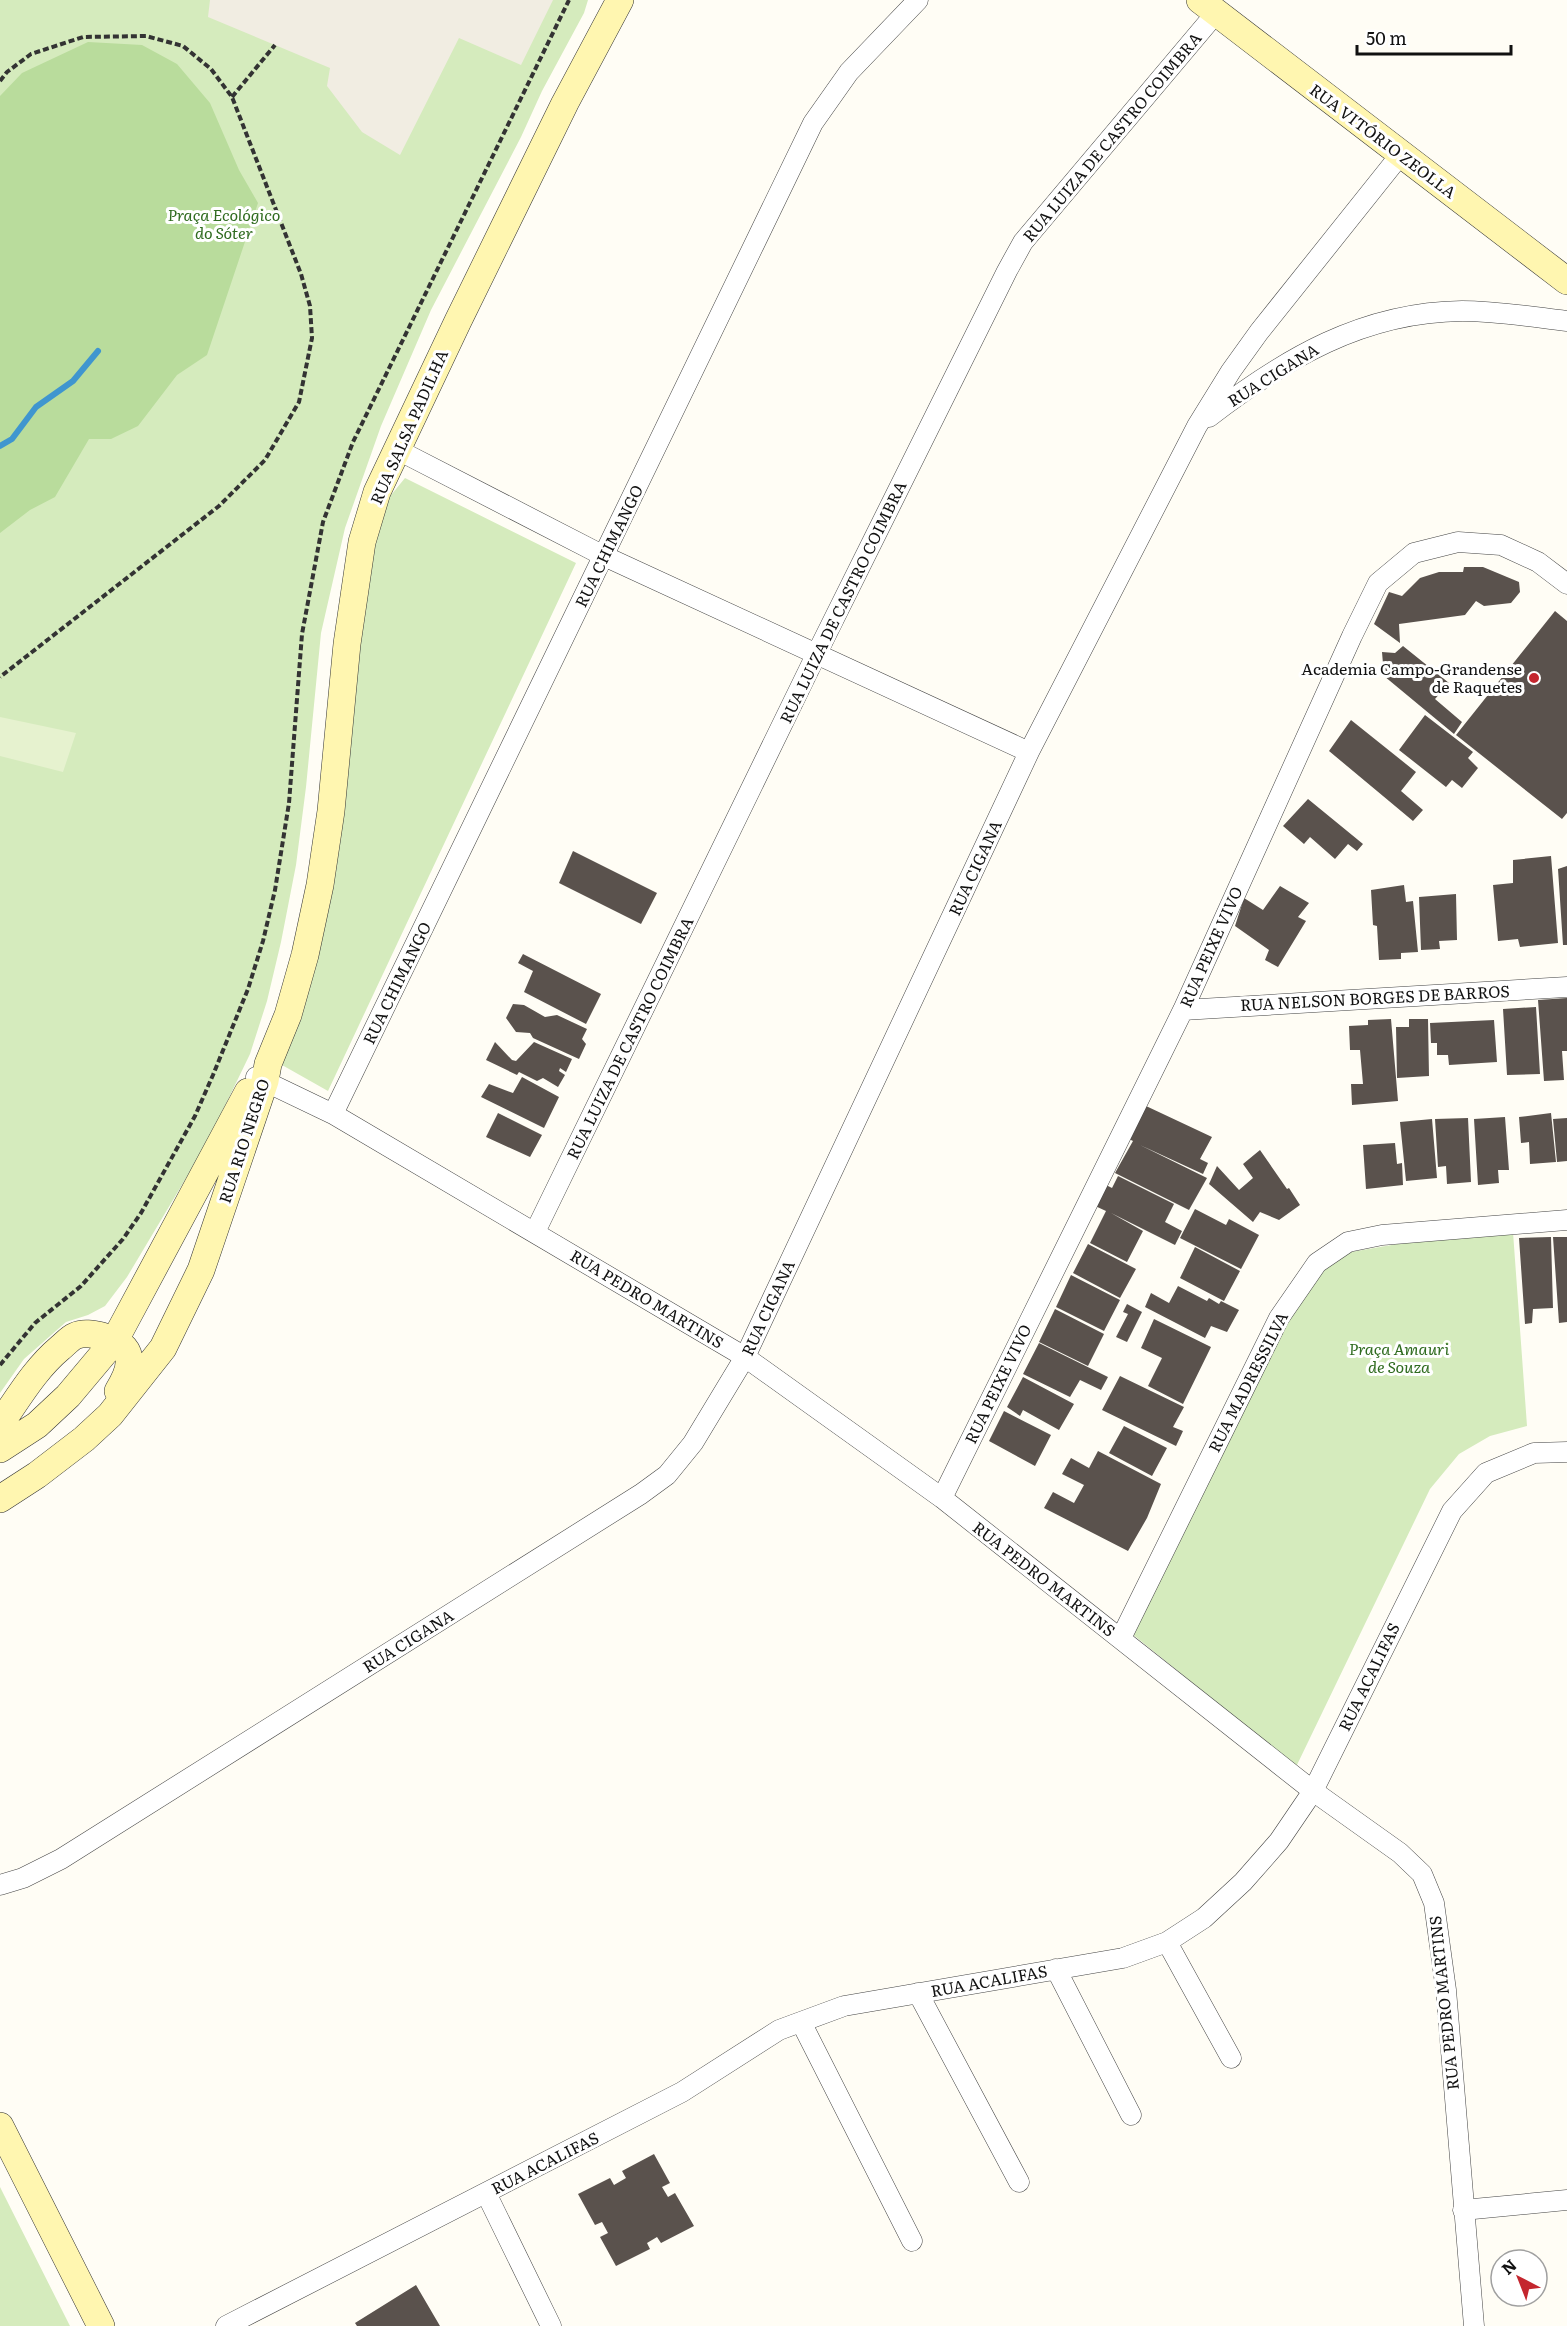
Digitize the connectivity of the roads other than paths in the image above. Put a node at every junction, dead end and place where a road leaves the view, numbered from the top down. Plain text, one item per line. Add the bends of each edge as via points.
1 (620, 0) edge
2 (918, 0) edge
3 (1208, 7) edge
4 (1401, 154) junction
5 (1567, 281) edge
6 (1567, 321) edge
7 (1197, 426) junction
8 (396, 449) junction
9 (604, 556) junction
10 (1567, 584) edge
11 (817, 653) junction
12 (1029, 752) junction
13 (1567, 987) edge
14 (1183, 1010) junction
15 (263, 1074) junction
16 (333, 1114) junction
17 (1567, 1220) edge
18 (535, 1232) junction
19 (115, 1340) junction
20 (745, 1357) junction
21 (0, 1424) edge
22 (84, 1439) junction
23 (0, 1449) edge
24 (1567, 1452) edge
25 (37, 1475) junction
26 (0, 1498) edge
27 (942, 1498) junction
28 (0, 1513) edge
29 (1121, 1638) junction
30 (1313, 1791) junction
31 (0, 1885) edge
32 (1167, 1942) junction
33 (1056, 1969) junction
34 (918, 1993) junction
35 (801, 2022) junction
36 (1231, 2058) dead end
37 (1131, 2115) dead end
38 (0, 2126) edge
39 (1019, 2182) dead end
40 (486, 2193) junction
41 (1567, 2200) edge
42 (1463, 2210) junction
43 (912, 2241) dead end
44 (101, 2326) edge
45 (226, 2326) edge
46 (551, 2326) edge
47 (1474, 2326) edge

1 - 8 main road, RUA SALSA PADILHA via 560,113
2 - 9 street, RUA CHIMANGO via 849,72 813,123
3 - 4 main road, RUA VITÓRIO ZEOLLA
3 - 11 street, RUA LUIZA DE CASTRO COIMBRA via 1023,242
4 - 5 main road, RUA VITÓRIO ZEOLLA
4 - 7 street, RUA CIGANA via 1259,332
6 - 7 street, RUA CIGANA via 1462,311 1407,316 1359,329 1306,351
7 - 12 street, RUA CIGANA
8 - 9 street
8 - 15 main road, RUA SALSA PADILHA via 377,492 362,542 320,885 288,1015
9 - 11 street
9 - 16 street, RUA CHIMANGO
10 - 14 street, RUA PEIXE VIVO via 1538,562 1501,544 1458,542 1414,553 1378,583
11 - 12 street
11 - 18 street, RUA LUIZA DE CASTRO COIMBRA
12 - 20 street, RUA CIGANA
13 - 14 street, RUA NELSON BORGES DE BARROS
14 - 27 street, RUA PEIXE VIVO
15 - 16 street, RUA PEDRO MARTINS
15 - 19 main road, RUA RIO NEGRO
15 - 22 main road, RUA RIO NEGRO via 201,1270 163,1348 110,1415
16 - 18 street, RUA PEDRO MARTINS
17 - 29 street, RUA MADRESSILVA via 1382,1235 1348,1242 1317,1263 1278,1318
18 - 20 street, RUA PEDRO MARTINS
19 - 21 main road via 89,1333 74,1336 43,1362
19 - 22 main road via 129,1353 128,1375
19 - 23 main road, RUA RIO NEGRO via 68,1396 37,1425
20 - 27 street, RUA PEDRO MARTINS
20 - 31 street, RUA CIGANA via 693,1443 667,1475 641,1494 61,1859
22 - 25 main road, RUA RIO NEGRO
24 - 30 street, RUA ACALIFAS via 1534,1454 1486,1473 1452,1511
25 - 26 main road, RUA RIO NEGRO
25 - 28 main road
27 - 29 street, RUA PEDRO MARTINS
29 - 30 street, RUA PEDRO MARTINS
30 - 32 street, RUA ACALIFAS via 1279,1841 1243,1882 1204,1918
30 - 42 street, RUA PEDRO MARTINS via 1401,1853 1422,1874 1434,1903 1446,1990
32 - 33 street, RUA ACALIFAS via 1123,1958
32 - 36 street
33 - 34 street, RUA ACALIFAS
33 - 37 street
34 - 35 street, RUA ACALIFAS via 844,2006
34 - 39 street
35 - 40 street, RUA ACALIFAS via 779,2030 682,2092
35 - 43 street
38 - 44 main road
40 - 45 street, RUA ACALIFAS
40 - 46 street
41 - 42 street
42 - 47 street, RUA PEDRO MARTINS

